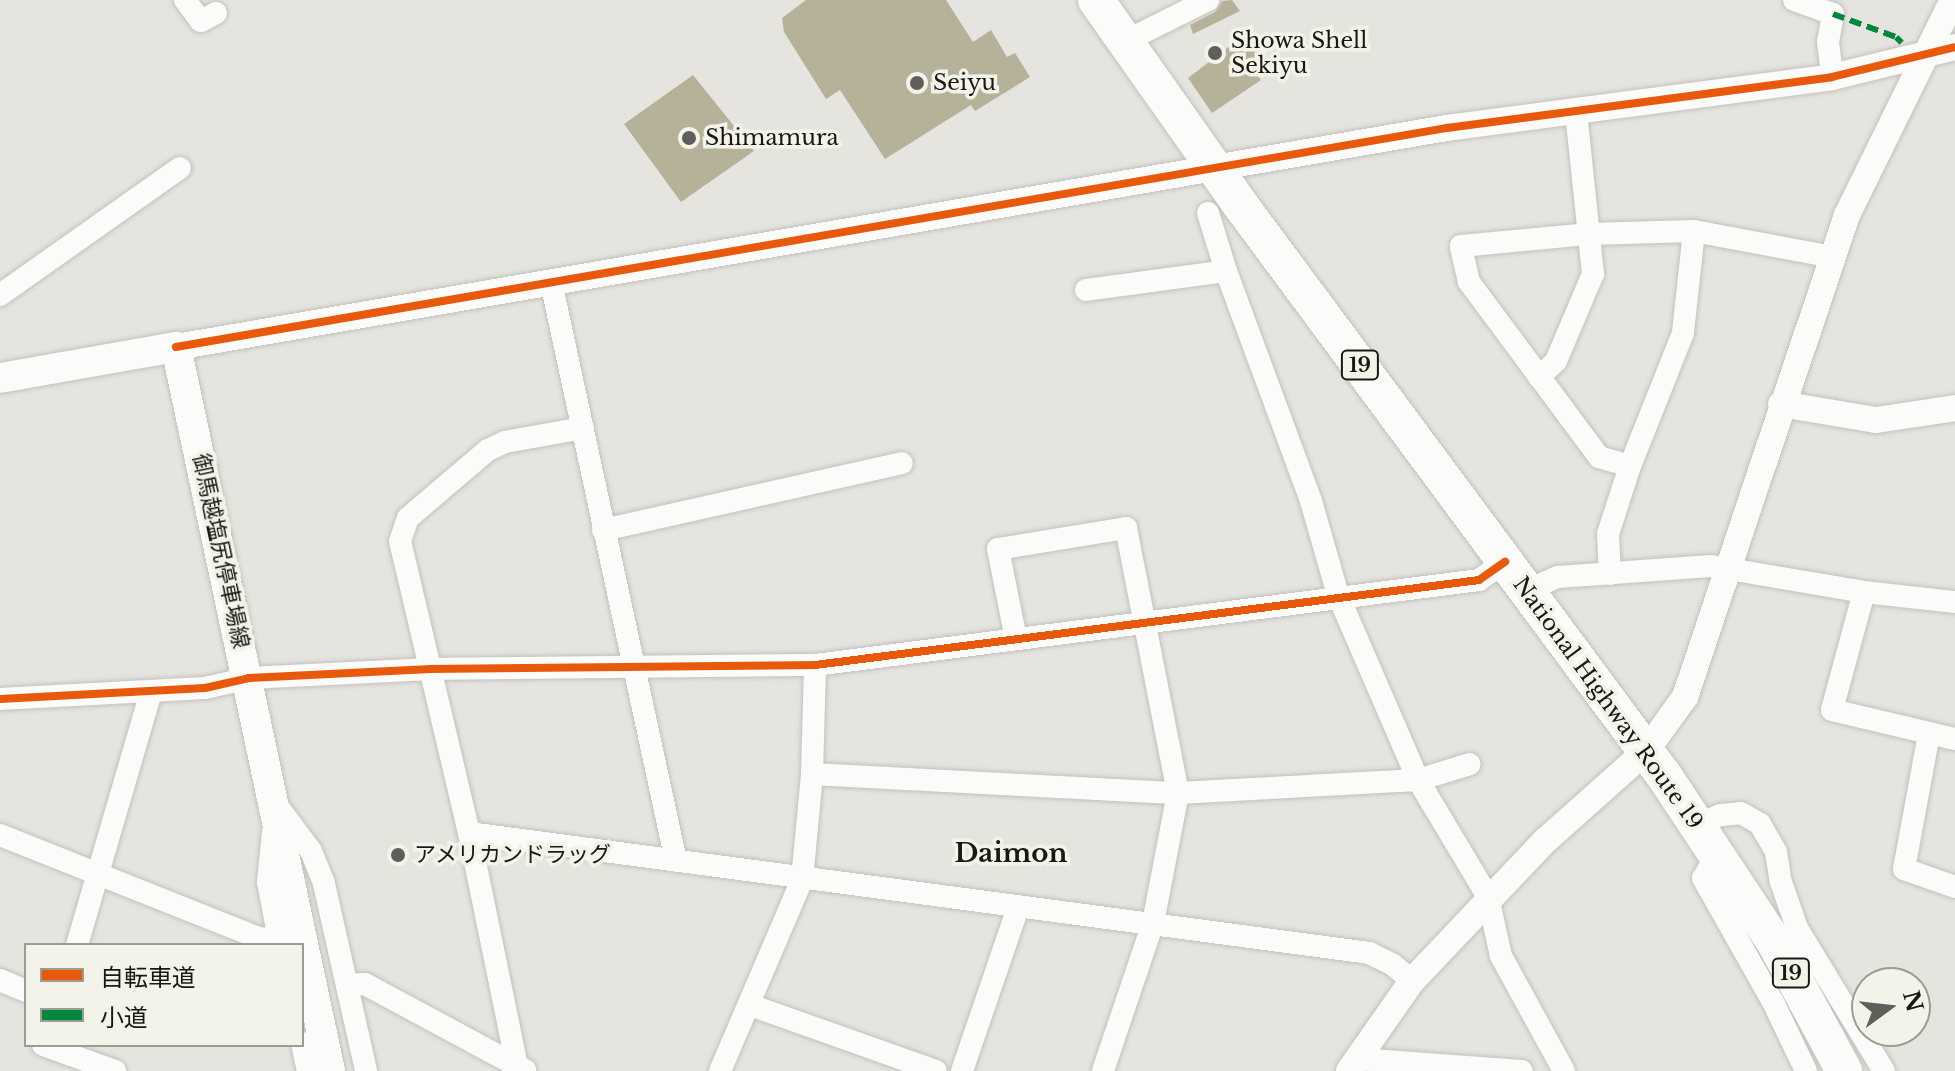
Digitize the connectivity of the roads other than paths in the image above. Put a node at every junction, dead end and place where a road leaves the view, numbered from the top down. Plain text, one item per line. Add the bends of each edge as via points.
1 (185, 0) edge
2 (1096, 0) edge
3 (1208, 0) edge
4 (1794, 0) edge
5 (1953, 0) edge
6 (216, 13) dead end
7 (1126, 41) junction
8 (1955, 47) edge
9 (1927, 55) junction
10 (1832, 77) junction
11 (1576, 112) junction
12 (180, 168) dead end
13 (1214, 168) junction
14 (1208, 213) dead end
15 (1694, 231) junction
16 (1589, 234) junction
17 (1833, 257) junction
18 (1226, 271) junction
19 (551, 282) junction
20 (1086, 290) dead end
21 (0, 295) edge
22 (176, 347) junction
23 (1539, 377) junction
24 (0, 378) edge
25 (1781, 404) junction
26 (1955, 408) edge
27 (583, 428) junction
28 (902, 463) dead end
29 (1630, 466) junction
30 (603, 530) junction
31 (1505, 562) junction
32 (1728, 569) junction
33 (1610, 574) junction
34 (1526, 591) junction
35 (1864, 592) junction
36 (1338, 595) junction
37 (1955, 602) edge
38 (1146, 623) junction
39 (1016, 639) junction
40 (815, 665) junction
41 (634, 668) junction
42 (431, 669) junction
43 (249, 678) junction
44 (151, 692) junction
45 (0, 699) edge
46 (1929, 734) junction
47 (1955, 739) edge
48 (1646, 751) junction
49 (1470, 764) dead end
50 (812, 774) junction
51 (1418, 780) junction
52 (1178, 793) junction
53 (275, 803) junction
54 (1697, 825) junction
55 (469, 833) junction
56 (0, 835) edge
57 (1717, 855) junction
58 (676, 861) junction
59 (100, 876) junction
60 (802, 880) junction
61 (1955, 887) edge
62 (1488, 897) junction
63 (1018, 907) junction
64 (1153, 923) junction
65 (280, 941) edge
66 (78, 943) edge
67 (304, 943) edge
68 (304, 944) edge
69 (0, 980) edge
70 (1412, 981) junction
71 (347, 985) junction
72 (24, 990) edge
73 (750, 1005) junction
74 (49, 1047) edge
75 (303, 1047) edge
76 (1354, 1065) edge
77 (520, 1069) edge
78 (115, 1071) edge
79 (308, 1071) edge
80 (330, 1071) edge
81 (366, 1071) edge
82 (720, 1071) edge
83 (936, 1071) edge
84 (962, 1071) edge
85 (1103, 1071) edge
86 (1522, 1071) edge
87 (1564, 1071) edge
88 (1806, 1071) edge
89 (1844, 1071) edge
90 (1884, 1071) edge

1 - 6 street via 201,21
2 - 7 highway, National Highway Route 19 / 19
3 - 7 street
4 - 10 street via 1833,14 1828,42
5 - 9 street
7 - 13 highway, National Highway Route 19 / 19
8 - 9 street
9 - 10 street
9 - 17 street via 1847,215
10 - 11 street
11 - 13 street
11 - 16 street
12 - 21 street
13 - 19 street
13 - 31 highway, National Highway Route 19 / 19
14 - 18 street
15 - 16 street
15 - 17 street
15 - 29 street via 1683,333
16 - 23 street via 1593,274 1556,361
16 - 23 street via 1461,246 1469,282
17 - 25 street
18 - 20 street
18 - 36 street via 1311,501
19 - 22 street
19 - 27 street
22 - 24 main road
22 - 43 main road, 御馬越塩尻停車場線
23 - 29 street via 1599,457
25 - 26 street via 1876,420
25 - 32 street
27 - 30 street
27 - 42 street via 488,450 408,518 400,541
28 - 30 street
29 - 33 street via 1608,534
30 - 41 street
31 - 34 highway, National Highway Route 19 / 19
31 - 36 street via 1479,580
32 - 33 street
32 - 35 street
32 - 48 street via 1685,697
33 - 34 street via 1558,577
34 - 48 highway, National Highway Route 19 / 19
35 - 37 street
35 - 46 street via 1832,710
36 - 38 street
36 - 51 street
38 - 39 street
38 - 39 street via 1126,528 998,549
38 - 52 street
39 - 40 street
40 - 41 street
40 - 50 street
41 - 42 street
41 - 58 street
42 - 43 street
42 - 55 street
43 - 44 street
43 - 53 main road, 御馬越塩尻停車場線
44 - 45 street
44 - 59 street
46 - 47 street
46 - 61 street via 1904,869
48 - 54 highway, National Highway Route 19 / 19
48 - 62 street
49 - 51 street
50 - 52 street
50 - 60 street
51 - 52 street
51 - 62 street
52 - 64 street
53 - 65 street via 268,882
53 - 67 main road, 御馬越塩尻停車場線
53 - 71 street via 311,851
54 - 57 highway, National Highway Route 19 / 19
54 - 90 street via 1741,813 1760,824 1776,852 1797,928
55 - 58 street
55 - 77 street
56 - 59 street
57 - 88 street via 1703,878
57 - 89 highway, National Highway Route 19 / 19 via 1776,945
58 - 60 street
59 - 65 street via 261,939
59 - 66 street
60 - 63 street
60 - 73 street
62 - 70 street
62 - 87 street via 1501,956
63 - 64 street
63 - 84 street
64 - 70 street via 1369,953
64 - 85 street
68 - 80 main road, 御馬越塩尻停車場線
69 - 72 street
70 - 76 street
71 - 77 street via 365,984
71 - 81 street
73 - 82 street
73 - 83 street
74 - 78 street
75 - 79 street
76 - 86 street

